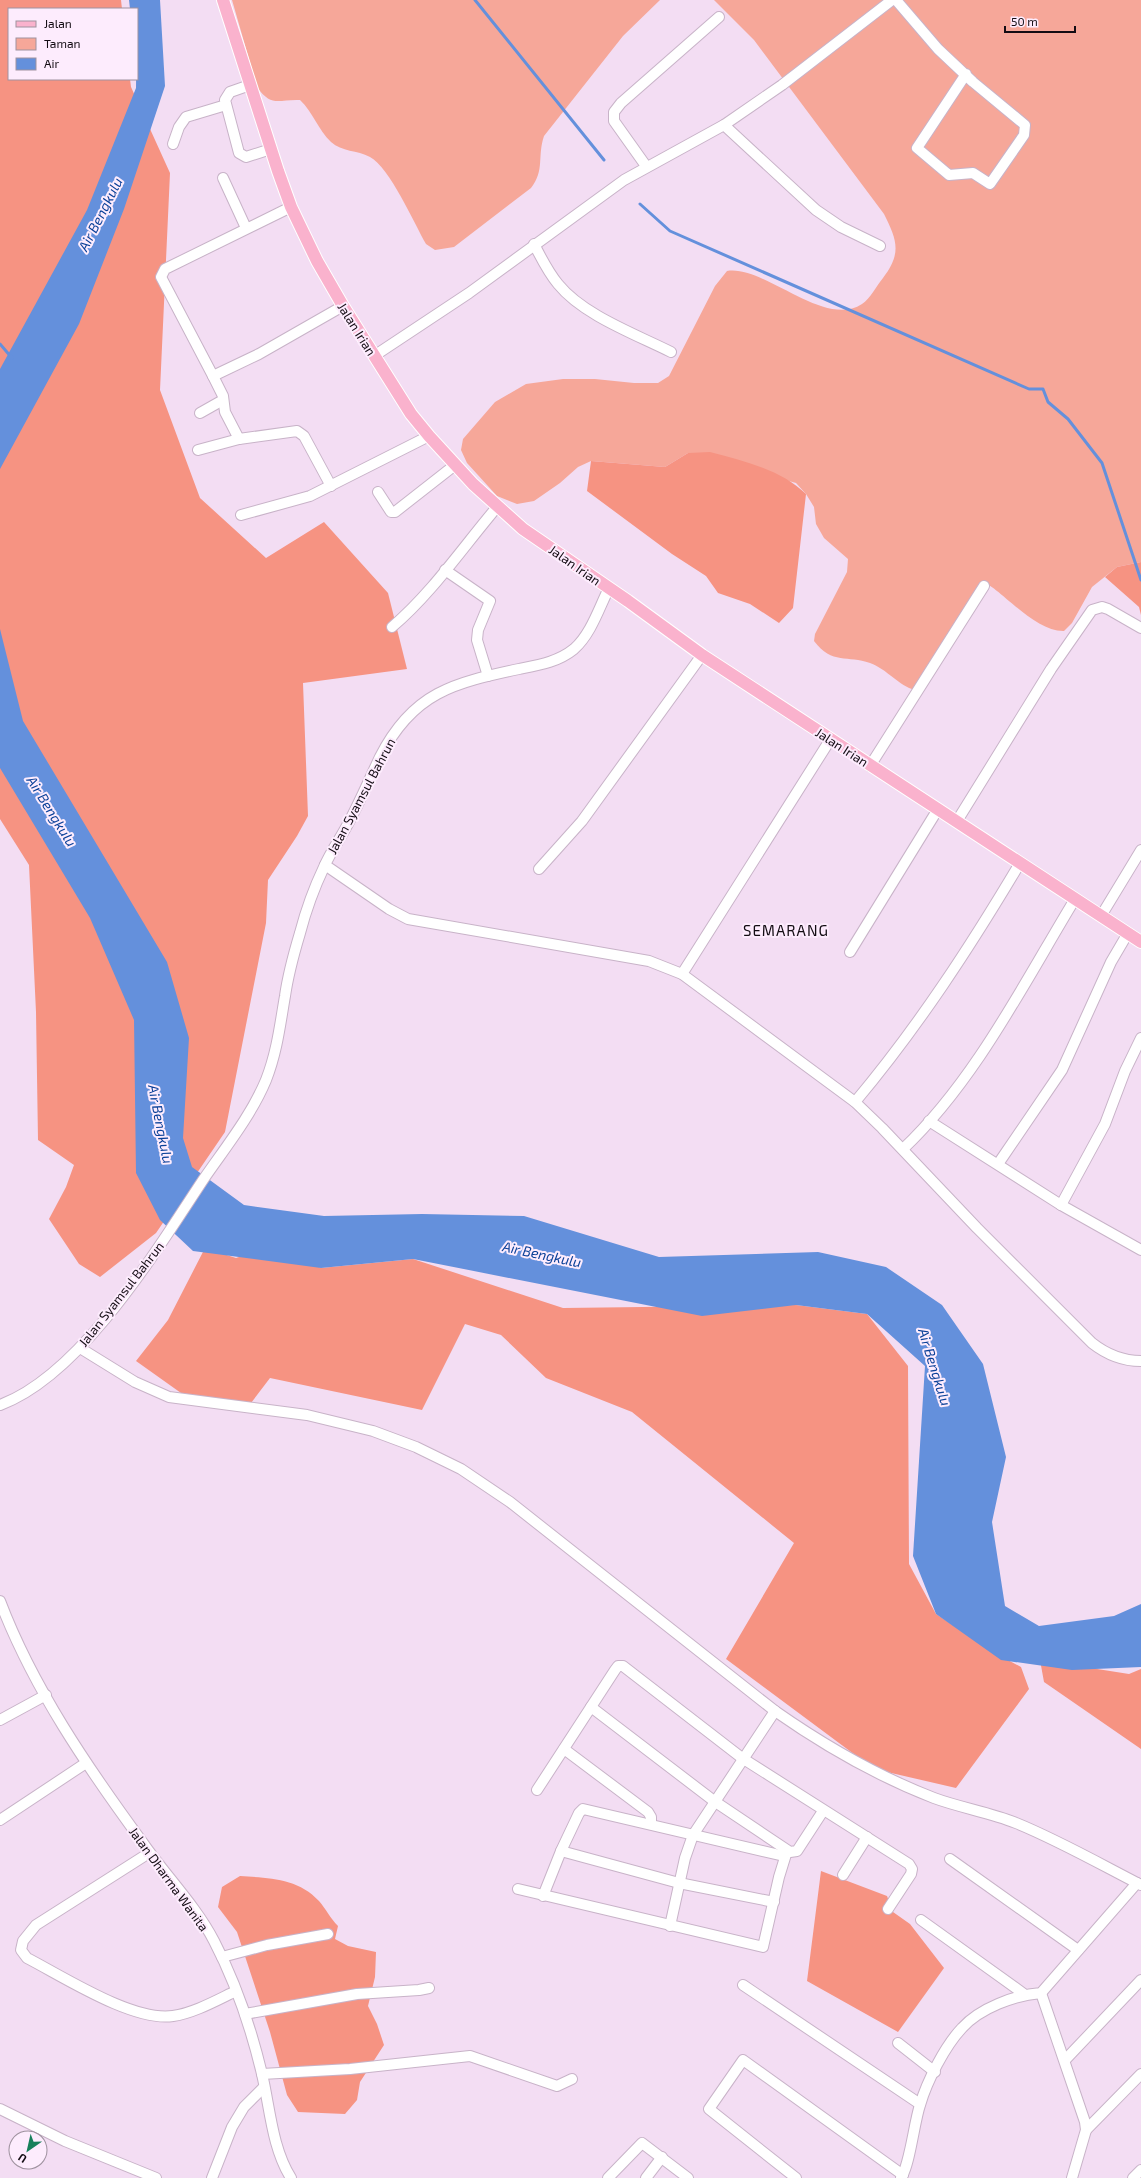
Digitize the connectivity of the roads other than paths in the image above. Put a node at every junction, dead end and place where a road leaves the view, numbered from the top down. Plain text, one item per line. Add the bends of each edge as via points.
1 (223, 0) edge
2 (892, 0) edge
3 (896, 0) edge
4 (719, 17) dead end
5 (966, 74) junction
6 (250, 85) junction
7 (226, 105) junction
8 (724, 125) junction
9 (173, 144) dead end
10 (271, 149) junction
11 (646, 166) junction
12 (223, 178) dead end
13 (291, 207) junction
14 (246, 228) junction
15 (534, 244) junction
16 (880, 246) dead end
17 (343, 306) junction
18 (671, 352) dead end
19 (374, 356) junction
20 (214, 376) junction
21 (223, 400) junction
22 (200, 413) dead end
23 (429, 436) junction
24 (239, 439) junction
25 (198, 450) dead end
26 (455, 464) junction
27 (331, 486) junction
28 (378, 492) dead end
29 (497, 507) junction
30 (241, 515) dead end
31 (445, 570) junction
32 (984, 586) dead end
33 (609, 588) junction
34 (392, 627) dead end
35 (1141, 628) edge
36 (702, 655) junction
37 (488, 676) junction
38 (830, 740) junction
39 (870, 766) junction
40 (938, 809) junction
41 (957, 821) junction
42 (1141, 850) edge
43 (1020, 863) junction
44 (325, 865) junction
45 (539, 869) dead end
46 (1075, 899) junction
47 (1101, 916) junction
48 (1128, 933) junction
49 (1141, 942) edge
50 (850, 952) dead end
51 (682, 974) junction
52 (1141, 1038) edge
53 (855, 1102) junction
54 (929, 1121) junction
55 (903, 1149) junction
56 (998, 1164) junction
57 (1061, 1205) junction
58 (1141, 1250) edge
59 (80, 1348) junction
60 (1141, 1361) edge
61 (0, 1405) edge
62 (0, 1601) edge
63 (46, 1695) junction
64 (591, 1707) junction
65 (775, 1711) junction
66 (0, 1720) edge
67 (564, 1749) junction
68 (742, 1758) junction
69 (86, 1764) junction
70 (537, 1790) dead end
71 (714, 1801) junction
72 (822, 1811) junction
73 (0, 1820) edge
74 (651, 1824) junction
75 (693, 1835) junction
76 (867, 1837) junction
77 (561, 1851) junction
78 (149, 1853) junction
79 (786, 1853) junction
80 (950, 1859) dead end
81 (843, 1874) dead end
82 (679, 1883) junction
83 (1139, 1884) edge
84 (518, 1889) dead end
85 (543, 1896) junction
86 (774, 1902) junction
87 (888, 1909) dead end
88 (921, 1920) dead end
89 (670, 1926) junction
90 (328, 1934) dead end
91 (1078, 1950) junction
92 (222, 1956) junction
93 (1141, 1980) edge
94 (743, 1985) dead end
95 (429, 1988) dead end
96 (236, 1991) junction
97 (1041, 1992) junction
98 (1024, 1994) junction
99 (245, 2014) junction
100 (898, 2043) dead end
101 (1065, 2060) junction
102 (934, 2072) junction
103 (262, 2074) junction
104 (1141, 2074) edge
105 (572, 2079) dead end
106 (264, 2087) junction
107 (920, 2104) junction
108 (0, 2109) edge
109 (1086, 2130) junction
110 (662, 2157) junction
111 (1141, 2170) edge
112 (902, 2176) edge
113 (156, 2178) edge
114 (212, 2178) edge
115 (291, 2178) edge
116 (608, 2178) edge
117 (646, 2178) edge
118 (688, 2178) edge
119 (796, 2178) edge
120 (1072, 2178) edge
121 (1133, 2178) edge

1 - 6 main road, Jalan Irian
2 - 8 street via 815,60
3 - 5 street via 938,49
4 - 11 street via 614,112 614,121
5 - 5 street via 917,148 949,175 973,173 990,184 1026,129 1023,122
6 - 7 street via 228,94
6 - 10 main road, Jalan Irian
7 - 9 street via 186,117
7 - 10 street via 240,155 246,158
8 - 11 street
8 - 16 street via 820,213 841,227
10 - 13 main road, Jalan Irian
11 - 15 street
12 - 14 street
13 - 14 street
13 - 17 main road, Jalan Irian via 317,261
14 - 20 street via 161,273 184,323
15 - 18 street via 558,284 571,296 604,318
15 - 19 street via 470,293
17 - 19 main road, Jalan Irian
17 - 20 street via 259,354
19 - 23 main road, Jalan Irian via 411,414
20 - 21 street
21 - 22 street
21 - 24 street via 225,412
23 - 26 main road, Jalan Irian
23 - 27 street
24 - 25 street
24 - 27 street via 292,431 300,433
26 - 28 street via 395,512 391,512
26 - 29 main road, Jalan Irian
27 - 30 street via 310,496
29 - 31 street
29 - 33 main road, Jalan Irian via 523,529
31 - 34 street via 408,613
31 - 37 street via 490,601 478,630 477,640
32 - 39 street
33 - 36 main road, Jalan Irian
33 - 37 street, Jalan Syamsul Bahrun via 586,633 571,651 550,662
35 - 41 street via 1108,609 1102,607 1092,610 1051,669
36 - 38 main road, Jalan Irian
36 - 45 street via 582,821
37 - 44 street, Jalan Syamsul Bahrun via 449,687 428,699 403,720 390,739 350,821
38 - 39 main road, Jalan Irian
38 - 51 street
39 - 40 main road, Jalan Irian
40 - 41 main road, Jalan Irian
40 - 50 street
41 - 43 main road, Jalan Irian
42 - 47 street
43 - 46 main road, Jalan Irian
43 - 53 street via 952,974 897,1052
44 - 51 street via 390,909 421,923 649,961
44 - 59 street, Jalan Syamsul Bahrun via 310,899 300,934 285,993 278,1041 262,1088 165,1238
46 - 47 main road, Jalan Irian
46 - 54 street via 983,1052
47 - 48 main road, Jalan Irian
48 - 49 main road, Jalan Irian
48 - 56 street via 1111,962 1062,1070
51 - 53 street
52 - 57 street via 1125,1071 1105,1124
53 - 55 street
54 - 55 street
54 - 56 street
55 - 60 street via 977,1228 1092,1343 1113,1356 1128,1361
56 - 57 street
57 - 58 street
59 - 61 street, Jalan Syamsul Bahrun via 30,1391
59 - 65 street via 135,1382 169,1397 334,1420 416,1447 461,1469 544,1528
62 - 63 street, Jalan Dharma Wanita via 10,1627
63 - 66 street
63 - 69 street, Jalan Dharma Wanita
64 - 67 street
64 - 68 street via 614,1670 618,1666 623,1666
64 - 71 street
65 - 68 street
65 - 83 street via 861,1765 897,1783 936,1799 1017,1823
67 - 70 street
67 - 74 street via 648,1812
68 - 71 street
68 - 72 street
69 - 73 street
69 - 78 street, Jalan Dharma Wanita
71 - 75 street
71 - 79 street
72 - 76 street
72 - 79 street via 797,1851
74 - 75 street
74 - 77 street via 583,1809
75 - 79 street
75 - 82 street
76 - 81 street
76 - 87 street via 907,1862 912,1869
77 - 82 street
77 - 85 street
78 - 92 street, Jalan Dharma Wanita via 200,1917
78 - 96 street via 36,1925 23,1941 20,1950 27,1958 105,1998 154,2017 174,2016
79 - 86 street
80 - 91 street
82 - 86 street
82 - 89 street
83 - 91 street
84 - 85 street
85 - 89 street
86 - 89 street via 763,1947
88 - 98 street
90 - 92 street
91 - 97 street
92 - 96 street, Jalan Dharma Wanita
93 - 101 street
94 - 107 street
95 - 99 street via 357,1994
96 - 99 street, Jalan Dharma Wanita
97 - 98 street
97 - 101 street
98 - 102 street via 991,2008 968,2022 950,2044
99 - 103 street, Jalan Dharma Wanita
100 - 102 street
101 - 109 street
102 - 107 street
103 - 105 street via 350,2069 470,2056 557,2086
103 - 106 street, Jalan Dharma Wanita
104 - 109 street
106 - 114 street via 244,2107 232,2127
106 - 115 street, Jalan Dharma Wanita via 276,2142
107 - 112 street
108 - 113 street via 65,2141
109 - 120 street
110 - 116 street via 642,2143
110 - 117 street
110 - 118 street
111 - 121 street
112 - 119 street via 743,2060 709,2109

